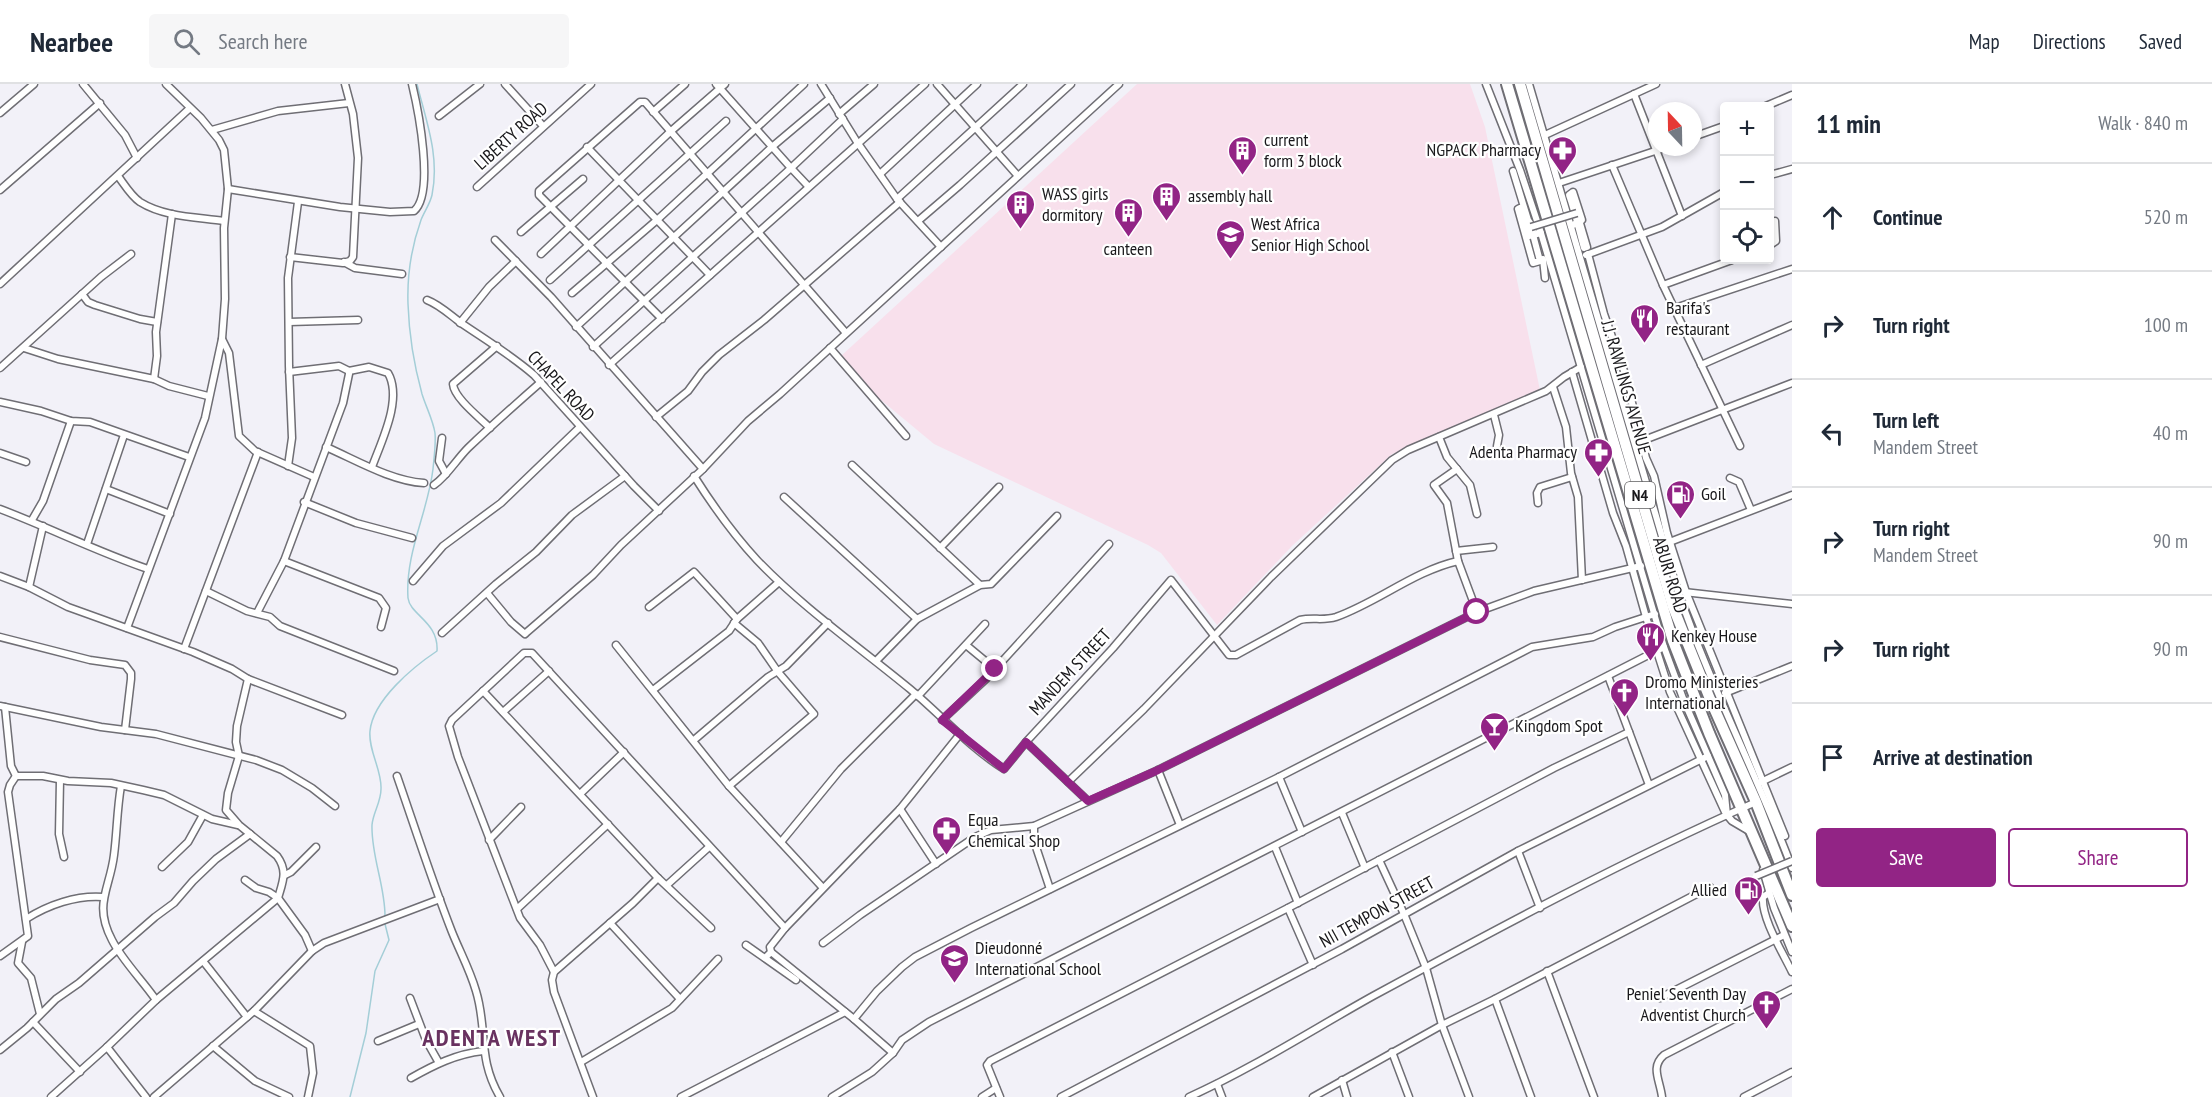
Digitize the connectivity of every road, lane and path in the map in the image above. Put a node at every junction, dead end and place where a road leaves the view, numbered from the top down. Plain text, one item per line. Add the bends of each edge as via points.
1 (34, 84) edge
2 (83, 84) edge
3 (165, 84) edge
4 (345, 84) edge
5 (412, 84) edge
6 (480, 84) edge
7 (505, 84) edge
8 (591, 84) edge
9 (685, 84) edge
10 (804, 84) edge
11 (874, 84) edge
12 (925, 84) edge
13 (937, 84) edge
14 (977, 84) edge
15 (1023, 84) edge
16 (1071, 84) edge
17 (1119, 84) edge
18 (1486, 84) edge
19 (1507, 84) edge
20 (1520, 84) edge
21 (1529, 84) edge
22 (1656, 84) edge
23 (721, 85) edge
24 (823, 85) edge
25 (1634, 94) junction
26 (1792, 95) edge
27 (830, 98) junction
28 (100, 103) junction
29 (349, 103) junction
30 (1774, 103) edge
31 (955, 104) junction
32 (190, 108) junction
33 (653, 112) junction
34 (0, 113) edge
35 (439, 116) dead end
36 (841, 116) junction
37 (726, 121) dead end
38 (543, 126) junction
39 (756, 127) junction
40 (975, 128) junction
41 (1720, 128) edge
42 (1648, 129) edge
43 (212, 130) junction
44 (670, 132) junction
45 (1702, 134) edge
46 (1545, 135) junction
47 (857, 142) junction
48 (773, 146) junction
49 (587, 147) junction
50 (996, 151) junction
51 (689, 153) junction
52 (1648, 154) edge
53 (1659, 156) edge
54 (136, 158) junction
55 (1547, 159) junction
56 (1612, 165) junction
57 (791, 168) junction
58 (1792, 169) edge
59 (1513, 171) dead end
60 (706, 174) junction
61 (879, 174) junction
62 (1774, 174) edge
63 (118, 176) junction
64 (1018, 176) junction
65 (584, 179) dead end
66 (620, 182) junction
67 (1559, 183) junction
68 (808, 186) junction
69 (477, 187) dead end
70 (228, 189) junction
71 (0, 190) edge
72 (723, 194) junction
73 (1720, 195) edge
74 (899, 200) junction
75 (638, 201) junction
76 (298, 202) junction
77 (551, 207) junction
78 (356, 209) junction
79 (740, 213) junction
80 (172, 214) junction
81 (1682, 216) junction
82 (657, 220) junction
83 (224, 221) junction
84 (918, 221) junction
85 (1775, 221) dead end
86 (570, 226) junction
87 (1571, 226) junction
88 (521, 232) dead end
89 (757, 232) junction
90 (1538, 234) junction
91 (1641, 234) junction
92 (674, 238) junction
93 (495, 240) dead end
94 (1774, 243) edge
95 (590, 246) junction
96 (941, 247) junction
97 (131, 254) dead end
98 (541, 254) dead end
99 (1588, 255) junction
100 (290, 257) junction
101 (692, 257) junction
102 (1580, 258) junction
103 (516, 261) junction
104 (344, 262) junction
105 (607, 263) junction
106 (1721, 264) edge
107 (1792, 269) edge
108 (402, 274) dead end
109 (710, 274) junction
110 (1545, 278) dead end
111 (550, 280) dead end
112 (626, 283) junction
113 (0, 284) edge
114 (1583, 284) junction
115 (805, 285) junction
116 (1663, 285) junction
117 (572, 293) dead end
118 (82, 294) junction
119 (427, 300) dead end
120 (644, 301) junction
121 (1675, 308) junction
122 (662, 319) junction
123 (358, 320) dead end
124 (157, 322) junction
125 (289, 322) junction
126 (460, 322) junction
127 (1792, 325) edge
128 (576, 327) junction
129 (846, 333) junction
130 (222, 339) junction
131 (497, 346) junction
132 (593, 347) junction
133 (24, 348) junction
134 (830, 348) junction
135 (1582, 354) junction
136 (609, 365) junction
137 (1701, 365) junction
138 (0, 367) edge
139 (1581, 367) junction
140 (349, 370) junction
141 (289, 372) junction
142 (1572, 372) junction
143 (154, 379) junction
144 (541, 382) junction
145 (1792, 383) edge
146 (1553, 387) junction
147 (208, 396) junction
148 (0, 402) edge
149 (1722, 409) junction
150 (1494, 415) junction
151 (656, 417) junction
152 (71, 421) junction
153 (1624, 425) junction
154 (490, 428) junction
155 (580, 428) junction
156 (124, 435) junction
157 (906, 436) dead end
158 (442, 438) dead end
159 (1439, 438) junction
160 (1642, 441) junction
161 (1634, 444) junction
162 (1497, 446) dead end
163 (1740, 446) dead end
164 (326, 447) junction
165 (258, 452) junction
166 (0, 453) edge
167 (189, 457) junction
168 (26, 462) dead end
169 (852, 465) dead end
170 (288, 466) junction
171 (372, 467) junction
172 (703, 469) junction
173 (1457, 469) junction
174 (446, 474) junction
175 (624, 476) junction
176 (694, 476) junction
177 (314, 477) junction
178 (1572, 477) junction
179 (1730, 478) dead end
180 (424, 483) dead end
181 (434, 485) dead end
182 (999, 487) dead end
183 (106, 489) junction
184 (1792, 495) edge
185 (784, 497) dead end
186 (304, 502) junction
187 (1538, 503) dead end
188 (0, 509) edge
189 (659, 510) junction
190 (1751, 510) junction
191 (170, 514) junction
192 (1477, 514) dead end
193 (1057, 516) dead end
194 (32, 520) junction
195 (43, 526) junction
196 (412, 538) dead end
197 (1666, 543) junction
198 (87, 544) junction
199 (1109, 544) dead end
200 (1493, 547) dead end
201 (940, 548) junction
202 (1456, 552) junction
203 (284, 561) junction
204 (1458, 561) junction
205 (1641, 566) junction
206 (1633, 568) junction
207 (148, 569) junction
208 (0, 576) edge
209 (1582, 580) junction
210 (413, 581) dead end
211 (779, 582) junction
212 (980, 585) junction
213 (29, 587) junction
214 (206, 591) junction
215 (1678, 591) junction
216 (1686, 592) junction
217 (487, 593) junction
218 (1792, 604) edge
219 (649, 607) dead end
220 (1477, 612) junction
221 (257, 613) junction
222 (1655, 614) junction
223 (1646, 617) junction
224 (918, 619) junction
225 (735, 621) junction
226 (828, 623) junction
227 (985, 624) dead end
228 (381, 627) dead end
229 (127, 628) junction
230 (442, 633) dead end
231 (0, 637) edge
232 (1215, 637) junction
233 (616, 645) dead end
234 (966, 645) junction
235 (1664, 647) junction
236 (184, 649) junction
237 (1657, 650) junction
238 (876, 661) junction
239 (1705, 664) junction
240 (1792, 666) edge
241 (995, 669) junction
242 (394, 671) dead end
243 (549, 671) junction
244 (778, 672) junction
245 (1608, 676) junction
246 (248, 679) junction
247 (1702, 681) junction
248 (653, 690) junction
249 (483, 691) junction
250 (1726, 693) junction
251 (917, 695) junction
252 (1718, 695) junction
253 (2, 707) edge
254 (503, 712) junction
255 (342, 715) dead end
256 (1692, 719) junction
257 (942, 720) junction
258 (125, 730) junction
259 (1629, 732) junction
260 (1709, 733) junction
261 (960, 734) junction
262 (694, 740) junction
263 (1026, 742) junction
264 (624, 752) junction
265 (238, 756) junction
266 (1708, 756) junction
267 (1701, 760) junction
268 (1792, 767) edge
269 (1158, 770) junction
270 (16, 776) junction
271 (397, 776) dead end
272 (1279, 777) junction
273 (60, 780) junction
274 (1068, 782) junction
275 (1760, 782) junction
276 (1649, 785) junction
277 (121, 786) junction
278 (729, 786) junction
279 (580, 794) junction
280 (1088, 801) junction
281 (1749, 805) junction
282 (335, 806) dead end
283 (521, 807) dead end
284 (900, 809) junction
285 (1342, 813) junction
286 (204, 815) junction
287 (1727, 815) junction
288 (608, 824) junction
289 (239, 825) junction
290 (1180, 825) junction
291 (1034, 826) junction
292 (1302, 832) junction
293 (1752, 833) junction
294 (1792, 833) edge
295 (250, 834) junction
296 (489, 840) junction
297 (1779, 840) junction
298 (781, 842) junction
299 (709, 847) junction
300 (1275, 847) junction
301 (316, 848) dead end
302 (1518, 851) junction
303 (64, 857) dead end
304 (1763, 858) junction
305 (1379, 860) junction
306 (1792, 861) edge
307 (936, 864) junction
308 (162, 867) dead end
309 (1365, 868) junction
310 (1792, 868) edge
311 (285, 875) junction
312 (1756, 876) dead end
313 (658, 878) junction
314 (245, 880) dead end
315 (667, 885) junction
316 (1710, 887) dead end
317 (823, 888) junction
318 (1050, 889) junction
319 (1769, 893) junction
320 (1792, 895) edge
321 (103, 897) junction
322 (278, 898) junction
323 (440, 899) junction
324 (1298, 903) junction
325 (1288, 908) junction
326 (1540, 908) junction
327 (518, 909) junction
328 (1404, 914) junction
329 (26, 919) junction
330 (610, 923) junction
331 (711, 928) dead end
332 (785, 928) junction
333 (1788, 930) edge
334 (1775, 938) junction
335 (22, 941) junction
336 (823, 943) dead end
337 (746, 945) dead end
338 (118, 950) junction
339 (312, 951) junction
340 (771, 952) junction
341 (1792, 952) edge
342 (0, 956) edge
343 (765, 958) junction
344 (718, 959) dead end
345 (203, 962) junction
346 (787, 965) junction
347 (1312, 965) junction
348 (1426, 968) junction
349 (782, 970) junction
350 (1547, 971) junction
351 (554, 972) junction
352 (1792, 972) edge
353 (796, 980) dead end
354 (1792, 988) edge
355 (410, 998) dead end
356 (1660, 998) dead end
357 (680, 999) junction
358 (1495, 999) junction
359 (156, 1000) junction
360 (254, 1011) junction
361 (845, 1012) junction
362 (40, 1014) junction
363 (247, 1017) junction
364 (854, 1019) junction
365 (33, 1022) junction
366 (419, 1024) junction
367 (1442, 1025) junction
368 (378, 1041) dead end
369 (213, 1046) junction
370 (107, 1047) junction
371 (0, 1050) edge
372 (483, 1051) junction
373 (1392, 1052) junction
374 (893, 1053) junction
375 (581, 1062) junction
376 (439, 1063) junction
377 (80, 1072) junction
378 (1792, 1072) edge
379 (411, 1078) dead end
380 (1342, 1080) junction
381 (1217, 1084) junction
382 (996, 1088) junction
383 (51, 1097) edge
384 (146, 1097) edge
385 (154, 1097) edge
386 (289, 1097) edge
387 (308, 1097) edge
388 (500, 1097) edge
389 (593, 1097) edge
390 (681, 1097) edge
391 (832, 1097) edge
392 (982, 1097) edge
393 (1000, 1097) edge
394 (1061, 1097) edge
395 (1190, 1097) edge
396 (1222, 1097) edge
397 (1313, 1097) edge
398 (1347, 1097) edge
399 (1409, 1097) edge
400 (1469, 1097) edge
401 (1531, 1097) edge
402 (1594, 1097) edge
403 (1662, 1097) edge
404 (1744, 1097) edge

1 - 34 street
2 - 28 street
3 - 32 street
4 - 29 street
5 - 78 street via 425,174 418,207 411,212
6 - 35 street
7 - 38 street
8 - 38 street, LIBERTY ROAD
9 - 33 street
10 - 39 street
11 - 36 street
12 - 47 street
13 - 31 street
14 - 31 street
15 - 40 street
16 - 50 street
17 - 64 street
18 - 90 street via 1520,170
19 - 135 highway, ABURI ROAD / N4
20 - 55 highway, J.J. RAWLINGS AVENUE / N4
21 - 46 street
22 - 25 street
23 - 39 street
23 - 44 street
24 - 27 street
25 - 42 street
25 - 46 street
26 - 30 street
27 - 36 street
27 - 48 street
28 - 54 street via 125,135
28 - 71 street
29 - 43 street via 278,111
29 - 78 street via 358,158
31 - 40 street
31 - 61 street
32 - 43 street
32 - 54 street
33 - 44 street
33 - 49 street via 645,102 640,102
36 - 47 street
36 - 57 street
37 - 51 street
38 - 69 street, LIBERTY ROAD
39 - 48 street
39 - 60 street
40 - 50 street
40 - 74 street
41 - 45 street
43 - 70 street via 224,150
44 - 51 street
44 - 66 street
46 - 55 street
47 - 61 street
47 - 68 street
48 - 57 street
48 - 72 street
49 - 66 street
49 - 77 street via 540,188 539,195
50 - 64 street
50 - 84 street
51 - 60 street
51 - 75 street
52 - 56 street
53 - 81 street
54 - 63 street
55 - 67 street
55 - 114 highway, J.J. RAWLINGS AVENUE / N4
56 - 67 street
56 - 91 street
57 - 68 street
57 - 79 street
58 - 62 street
59 - 90 street via 1528,220
60 - 72 street
60 - 82 street
61 - 74 street
63 - 80 street via 138,201
63 - 113 street
64 - 96 street
65 - 77 street
66 - 75 street
66 - 86 street
67 - 87 street
68 - 89 street
70 - 76 street
70 - 83 street
72 - 79 street
72 - 92 street
73 - 81 street
74 - 84 street
74 - 115 street
75 - 82 street
75 - 95 street
76 - 78 street
76 - 100 street
77 - 86 street
77 - 88 street
78 - 104 street via 353,257
79 - 89 street
79 - 101 street
80 - 83 street
80 - 124 street
81 - 91 street
82 - 92 street
82 - 105 street
83 - 130 street
84 - 96 street
85 - 94 street
86 - 95 street
86 - 98 street
87 - 90 street, bridge via 1577,223 1582,220 1573,192 1569,195 1575,211 1576,218 1579,228 1584,248 1587,247 1580,222 1577,213 1531,227 1534,238 1540,261 1533,263 1518,209 1529,236
87 - 102 street
89 - 109 street
89 - 115 street
90 - 110 street
90 - 135 street
91 - 99 street
91 - 116 street
92 - 101 street
92 - 112 street
93 - 103 street
95 - 105 street
95 - 111 street
96 - 129 street
97 - 118 street
99 - 102 street
99 - 160 street
100 - 104 street
100 - 125 street
101 - 109 street
101 - 120 street
102 - 114 street
103 - 126 street
103 - 128 street
104 - 108 street via 355,268
105 - 112 street
105 - 117 street
106 - 116 street
107 - 121 street
109 - 122 street
112 - 120 street
112 - 128 street
114 - 153 highway, J.J. RAWLINGS AVENUE / N4
115 - 129 street
115 - 151 street via 719,355 688,391
116 - 121 street
118 - 124 street via 95,305
118 - 133 street
119 - 126 street, CHAPEL ROAD
120 - 122 street
120 - 132 street
121 - 137 street
122 - 136 street
123 - 125 street
124 - 143 street
125 - 141 street
126 - 131 street, CHAPEL ROAD
127 - 137 street
128 - 132 street
129 - 134 street
130 - 147 street
130 - 165 street via 229,353 239,436
131 - 144 street, CHAPEL ROAD
131 - 154 street via 453,384 458,396
132 - 136 street
133 - 138 street
133 - 143 street
134 - 157 street
134 - 172 street via 748,421
135 - 139 street
135 - 260 highway, ABURI ROAD / N4 via 1664,612
136 - 151 street
137 - 149 street
139 - 142 street
139 - 205 street
140 - 141 street via 339,366
140 - 164 street
140 - 171 street via 369,367 388,373 392,380 389,418
141 - 170 street via 292,438
142 - 146 street
142 - 206 street via 1612,513
143 - 147 street
144 - 154 street
144 - 155 street, CHAPEL ROAD
145 - 149 street
146 - 150 street
146 - 178 street via 1566,427
147 - 167 street via 205,418
148 - 152 street
149 - 160 street
149 - 163 street
150 - 159 street
150 - 162 street via 1499,435
151 - 172 street
152 - 156 street via 90,422
152 - 194 street via 43,501
153 - 161 street
153 - 247 highway, J.J. RAWLINGS AVENUE / N4 via 1672,607
154 - 174 street
155 - 175 street, CHAPEL ROAD
155 - 210 street via 501,503 443,546
156 - 167 street
156 - 183 street
158 - 174 street via 439,460
159 - 173 street
159 - 232 street via 1392,460
160 - 161 street
160 - 197 street via 1656,484
161 - 197 street
164 - 171 street
164 - 177 street
165 - 170 street
165 - 214 street
166 - 168 street
167 - 191 street
169 - 201 street
170 - 177 street
171 - 180 street
172 - 176 street
173 - 192 street via 1470,485
173 - 202 street via 1434,485 1447,503
174 - 181 street
175 - 189 street, CHAPEL ROAD
175 - 217 street via 572,515
176 - 189 street
176 - 211 street via 722,517
177 - 186 street
178 - 187 street via 1540,487
178 - 209 street via 1578,498
179 - 190 street via 1739,482
182 - 201 street
183 - 191 street
183 - 198 street
184 - 190 street
185 - 224 street
186 - 196 street via 356,523
186 - 203 street
188 - 194 street
189 - 217 street via 573,594 525,634
190 - 197 street
191 - 207 street
193 - 212 street via 991,584
194 - 195 street
195 - 198 street
195 - 213 street
197 - 215 street
197 - 216 street
198 - 207 street
199 - 241 street
200 - 202 street
201 - 212 street
202 - 204 street
203 - 221 street
203 - 228 street via 379,598 386,608
204 - 220 street
204 - 232 street via 1428,570 1336,616 1300,620 1236,655 1229,654
205 - 206 street
205 - 222 street
206 - 209 street
206 - 223 street
207 - 229 street
208 - 213 street
209 - 220 street via 1534,591
211 - 225 street
211 - 226 street
212 - 224 street
213 - 229 street via 68,607
214 - 221 street
214 - 236 street
215 - 216 street
215 - 239 street
216 - 218 street
216 - 250 street
217 - 230 street
219 - 225 street via 694,572
220 - 269 street
221 - 242 street via 280,626
222 - 223 street
222 - 235 street
223 - 237 street
223 - 272 street via 1593,637 1532,647
224 - 238 street
225 - 244 street via 758,643
225 - 248 street via 729,631
226 - 238 street
226 - 244 street
227 - 234 street
229 - 236 street
231 - 258 street via 125,665 131,679
232 - 263 street, MANDEM STREET via 1171,580
232 - 274 street
233 - 248 street
234 - 241 street
234 - 251 street
235 - 237 street
235 - 256 street
236 - 246 street
237 - 245 street
237 - 267 street via 1670,692
238 - 251 street
239 - 247 highway
239 - 252 street
240 - 250 street
241 - 257 street
243 - 249 street via 532,653 524,653
243 - 254 street
243 - 264 street
244 - 262 street
244 - 278 street via 814,714
245 - 259 street
245 - 285 street
246 - 255 street
246 - 265 street via 237,726
247 - 281 highway, J.J. RAWLINGS AVENUE / N4
248 - 262 street
249 - 254 street
249 - 296 street via 449,726
250 - 252 street
250 - 275 street
251 - 257 street
251 - 298 street via 841,769
252 - 275 street
253 - 258 street
253 - 270 street
254 - 279 street
256 - 260 highway
256 - 266 street
257 - 261 street
258 - 265 street via 165,736
259 - 276 street
259 - 305 street
260 - 281 highway, ABURI ROAD / N4
261 - 263 street, MANDEM STREET via 1004,769
261 - 284 street
262 - 278 street
263 - 274 street
264 - 279 street
264 - 299 street
265 - 282 street via 282,770
265 - 289 street via 226,810
266 - 267 street, NII TEMPON STREET
266 - 287 street via 1725,795
267 - 276 street, NII TEMPON STREET
267 - 287 street
268 - 275 street
269 - 280 street
269 - 290 street
270 - 273 street
270 - 329 street via 8,792
271 - 323 street
272 - 290 street
272 - 292 street
273 - 277 street
273 - 303 street via 59,834
274 - 280 street
275 - 297 street
276 - 302 street, NII TEMPON STREET
277 - 286 street via 164,795
277 - 321 street via 113,864
278 - 298 street
279 - 288 street
280 - 291 street
281 - 287 street
281 - 293 highway, ABURI ROAD / N4
281 - 297 highway, J.J. RAWLINGS AVENUE / N4
283 - 296 street
284 - 307 street
284 - 317 street
285 - 292 street
285 - 309 street
286 - 289 street
286 - 308 street via 188,842
287 - 293 street
287 - 326 street
288 - 313 street
288 - 327 street
289 - 295 street
290 - 318 street
291 - 307 street via 992,830
291 - 318 street via 1034,841
292 - 300 street
293 - 304 highway, ABURI ROAD / N4
294 - 297 street
295 - 311 street via 277,856
295 - 338 street via 216,859 174,903
296 - 327 street
297 - 310 street
297 - 320 highway, J.J. RAWLINGS AVENUE / N4
298 - 317 street
299 - 315 street
299 - 332 street
300 - 324 street
300 - 374 street via 928,1022 902,1040
301 - 311 street
302 - 326 street
302 - 328 street, NII TEMPON STREET
304 - 319 street via 1763,876
304 - 333 highway, ABURI ROAD / N4
305 - 309 street
305 - 328 street
306 - 312 street, bridge
307 - 336 street
309 - 324 street
311 - 322 street
313 - 315 street
313 - 330 street
314 - 322 street
315 - 331 street
316 - 350 street
317 - 332 street
318 - 364 street via 915,957 877,991
319 - 333 street
319 - 334 street via 1763,897 1762,905
321 - 329 street via 89,896 42,908
321 - 338 street via 105,921
322 - 339 street
322 - 345 street
323 - 339 street
323 - 372 street via 476,991 482,1016
324 - 325 street
325 - 347 street
325 - 382 street via 990,1061 988,1070
326 - 348 street
327 - 351 street
328 - 347 street, NII TEMPON STREET
328 - 348 street
329 - 335 street via 28,936
330 - 351 street
330 - 357 street
332 - 340 street via 770,947
333 - 334 street
333 - 341 street
334 - 352 street
334 - 356 street
335 - 342 street
335 - 362 street via 18,963 31,978
337 - 343 street
338 - 359 street
338 - 362 street
339 - 360 street
340 - 343 street
340 - 346 street
343 - 349 street
344 - 357 street
345 - 359 street
345 - 363 street
346 - 349 street
346 - 361 street
347 - 394 street, NII TEMPON STREET
348 - 367 street
348 - 381 street
349 - 353 street
350 - 358 street
350 - 402 street
351 - 375 street via 554,992
354 - 403 street via 1658,1060
355 - 366 street
357 - 375 street via 672,1008
358 - 367 street
358 - 401 street
359 - 370 street
360 - 363 street
360 - 387 street via 310,1046 313,1073
361 - 364 street
361 - 390 street
362 - 365 street
363 - 369 street
364 - 374 street
365 - 371 street
365 - 377 street
366 - 368 street
366 - 376 street
367 - 373 street
367 - 400 street
369 - 385 street
369 - 386 street via 255,1081
370 - 377 street
370 - 384 street
372 - 376 street
372 - 388 street via 487,1071
373 - 380 street
373 - 399 street
374 - 391 street via 872,1072
375 - 389 street
376 - 379 street
377 - 383 street
378 - 404 street
380 - 397 street
380 - 398 street
381 - 395 street
381 - 396 street
382 - 392 street
382 - 393 street

